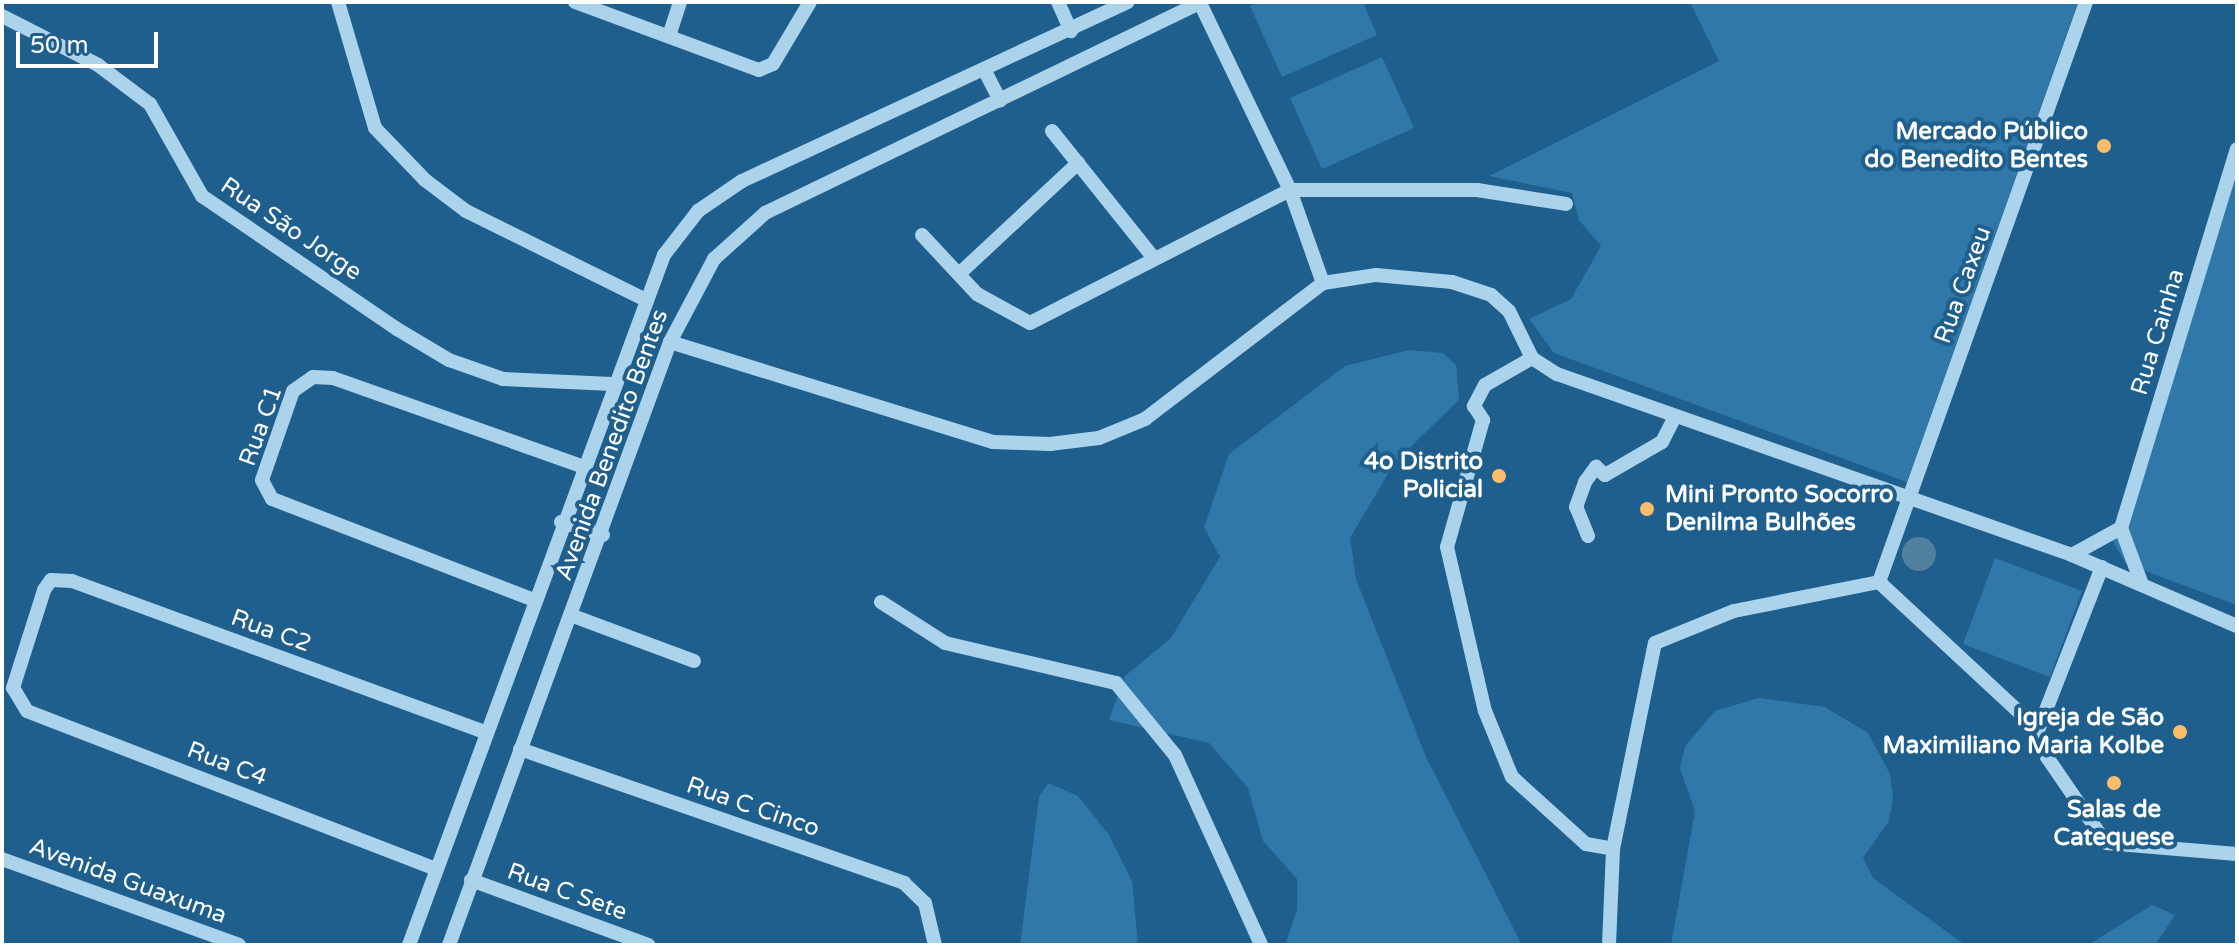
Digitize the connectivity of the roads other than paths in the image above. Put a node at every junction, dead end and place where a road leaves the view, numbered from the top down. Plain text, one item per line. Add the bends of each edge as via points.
1 (338, 2) edge
2 (575, 2) edge
3 (680, 2) edge
4 (810, 2) edge
5 (1058, 2) edge
6 (1128, 2) edge
7 (1201, 2) edge
8 (2086, 2) edge
9 (2, 16) edge
10 (1071, 31) junction
11 (669, 36) junction
12 (986, 73) junction
13 (1000, 101) junction
14 (1052, 131) dead end
15 (2237, 149) edge
16 (1078, 163) junction
17 (1290, 190) junction
18 (1566, 204) dead end
19 (922, 235) dead end
20 (1153, 257) junction
21 (959, 274) junction
22 (1323, 283) junction
23 (644, 299) junction
24 (670, 342) junction
25 (1532, 358) junction
26 (612, 384) junction
27 (1675, 416) junction
28 (581, 466) junction
29 (1910, 498) junction
30 (561, 522) junction
31 (2121, 528) junction
32 (603, 535) junction
33 (1588, 536) dead end
34 (2072, 555) junction
35 (2102, 567) junction
36 (1879, 582) junction
37 (2141, 582) junction
38 (534, 600) junction
39 (881, 602) dead end
40 (2212, 613) junction
41 (573, 616) junction
42 (2237, 619) edge
43 (2237, 626) edge
44 (694, 661) dead end
45 (13, 688) joint
46 (2038, 730) junction
47 (487, 733) junction
48 (520, 749) junction
49 (1613, 849) junction
50 (2237, 854) edge
51 (2, 859) edge
52 (436, 869) junction
53 (471, 880) junction
54 (239, 945) edge
55 (409, 945) edge
56 (449, 945) edge
57 (649, 945) edge
58 (935, 945) edge
59 (1261, 945) edge
60 (1609, 945) edge

1 - 23 street via 375,128 425,180 479,218
2 - 11 street
3 - 11 street
4 - 11 street via 764,69
5 - 10 street
6 - 10 street, Avenida Benedito Bentes
7 - 13 street, Avenida Benedito Bentes
7 - 17 street
8 - 29 street, Rua Caxeu
9 - 26 street, Rua São Jorge via 98,65 150,104 202,196 397,329 449,360 503,379
10 - 12 street, Avenida Benedito Bentes
12 - 13 street
12 - 23 street, Avenida Benedito Bentes via 921,94 742,181 698,211 664,255
13 - 24 street, Avenida Benedito Bentes via 765,213 714,259
14 - 16 street
15 - 31 street, Rua Cainha
16 - 20 street
16 - 21 street
17 - 18 street via 1477,190
17 - 20 street
17 - 22 street
19 - 21 street
20 - 21 street via 1030,323 1009,316
22 - 24 street via 1145,419 1099,438 1050,444 993,442
22 - 25 street via 1419,277 1491,295 1509,311
23 - 26 street, Avenida Benedito Bentes
24 - 32 street, Avenida Benedito Bentes
25 - 27 street
25 - 49 street via 1485,385 1474,406 1483,420 1447,547 1485,711 1512,777 1586,844
26 - 28 street, Avenida Benedito Bentes
27 - 29 street
27 - 33 street via 1662,442 1605,475 1596,467 1585,482 1576,507
28 - 30 street, Avenida Benedito Bentes
28 - 38 street, Rua C1 via 333,378 313,377 293,391 262,480 272,499
29 - 34 street
29 - 36 street, Rua Caxeu
30 - 32 street
30 - 38 street, Avenida Benedito Bentes
31 - 34 street
31 - 37 street
32 - 41 street, Avenida Benedito Bentes
34 - 35 street
35 - 37 street
35 - 46 street
36 - 46 street
36 - 49 street via 1734,611 1655,643
37 - 40 street
38 - 47 street, Avenida Benedito Bentes
39 - 59 street via 945,643 1116,683 1175,755
40 - 42 street
40 - 43 street
41 - 44 street
41 - 48 street, Avenida Benedito Bentes
45 - 47 street, Rua C2 via 44,590 51,580 72,581
45 - 52 street, Rua C4 via 27,711
46 - 50 street via 2040,747 2106,843
47 - 52 street, Avenida Benedito Bentes
48 - 53 street, Avenida Benedito Bentes
48 - 58 street, Rua C Cinco via 904,883 925,903
49 - 60 street
51 - 54 street, Avenida Guaxuma
52 - 55 street, Avenida Benedito Bentes
53 - 56 street, Avenida Benedito Bentes
53 - 57 street, Rua C Sete

